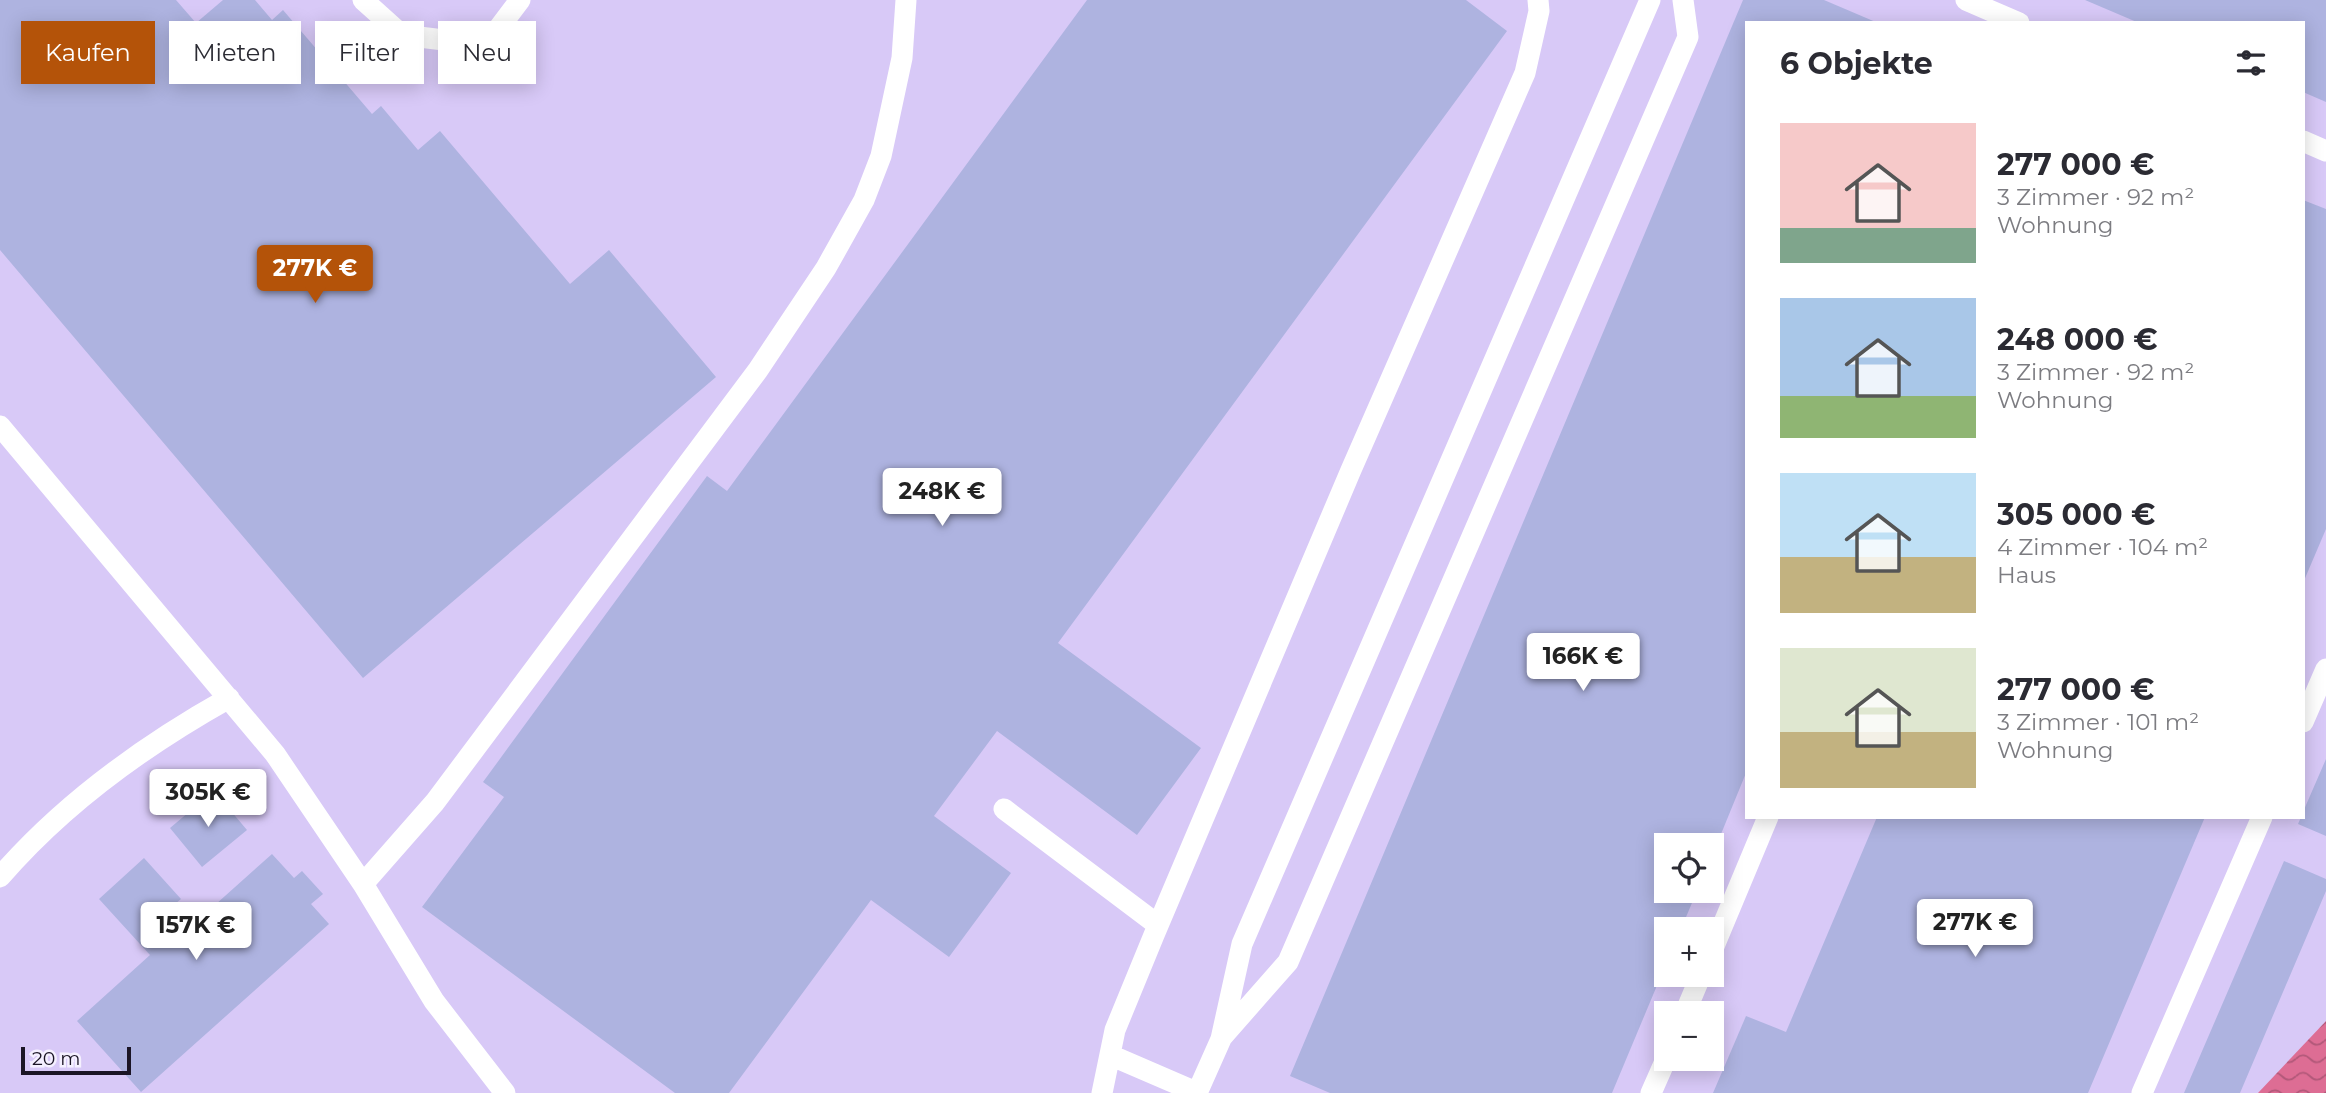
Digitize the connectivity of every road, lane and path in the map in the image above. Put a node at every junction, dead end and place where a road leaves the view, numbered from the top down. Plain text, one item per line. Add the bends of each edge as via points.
1 (363, 0) edge
2 (520, 0) edge
3 (906, 0) edge
4 (1538, 0) edge
5 (1650, 0) edge
6 (1683, 0) edge
7 (1966, 0) edge
8 (2014, 21) edge
9 (2305, 142) edge
10 (2326, 151) edge
11 (0, 426) edge
12 (2326, 670) edge
13 (229, 698) junction
14 (2305, 717) edge
15 (1004, 809) dead end
16 (1767, 819) edge
17 (2261, 819) edge
18 (0, 877) edge
19 (363, 884) junction
20 (1724, 922) edge
21 (1158, 925) junction
22 (1221, 1039) junction
23 (1110, 1055) junction
24 (1661, 1071) edge
25 (505, 1093) edge
26 (1101, 1093) edge
27 (1198, 1093) edge
28 (1651, 1093) edge
29 (2142, 1093) edge

1 - 2 lane via 402,35 486,45
3 - 19 lane via 902,58 881,156 864,200 826,268 758,370 435,802
4 - 21 lane via 1525,73
5 - 22 lane via 1242,944
6 - 22 lane via 1688,37 1288,962
7 - 8 lane
9 - 10 lane
11 - 13 lane
12 - 14 lane
13 - 18 lane via 117,770
13 - 19 lane via 275,754
15 - 21 lane
16 - 20 lane
17 - 29 lane
19 - 25 lane via 434,1001
21 - 23 lane via 1115,1030
22 - 27 lane
23 - 26 lane
23 - 27 lane
24 - 28 lane

